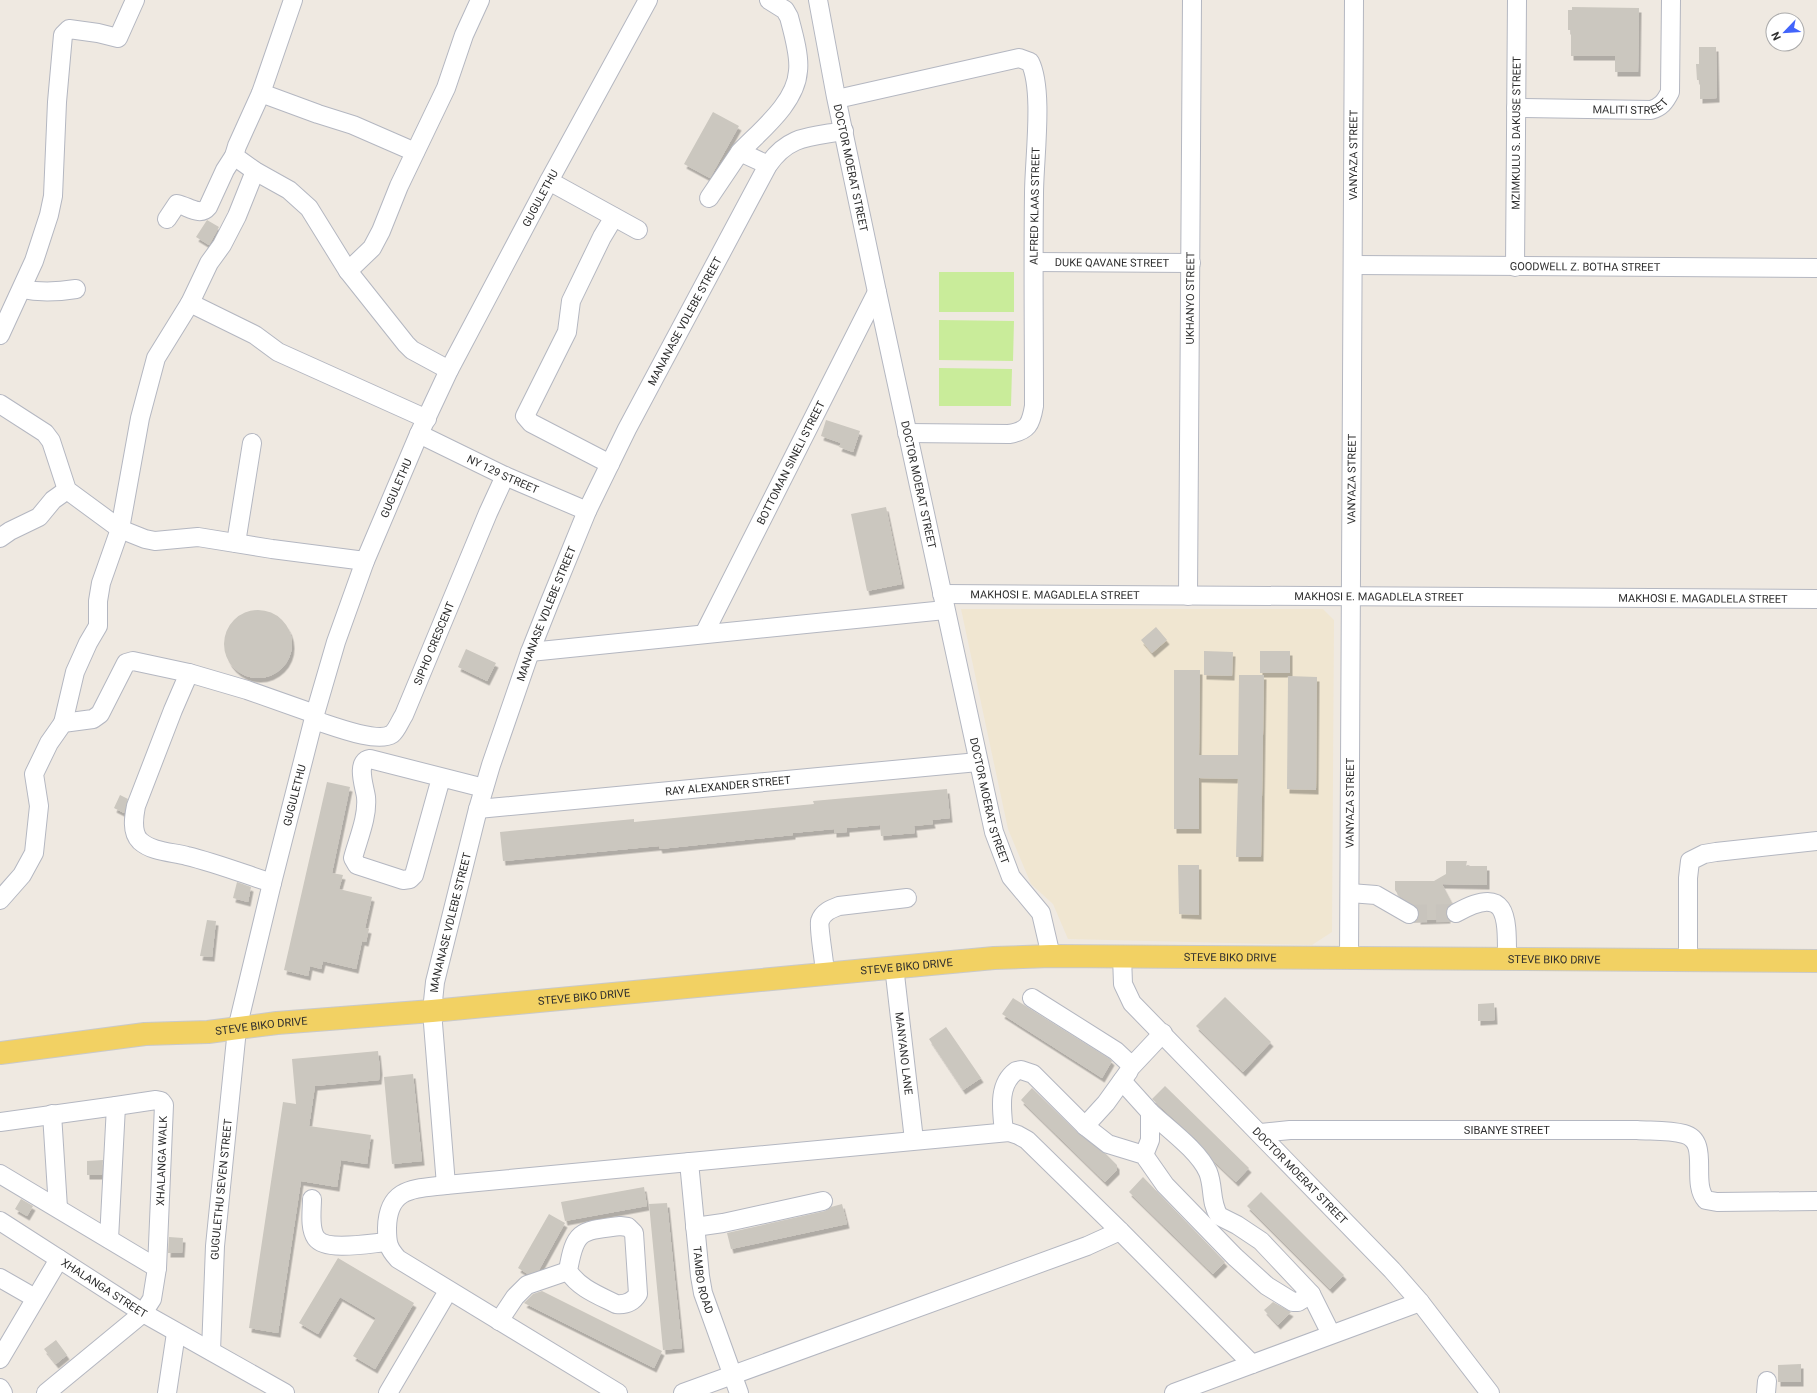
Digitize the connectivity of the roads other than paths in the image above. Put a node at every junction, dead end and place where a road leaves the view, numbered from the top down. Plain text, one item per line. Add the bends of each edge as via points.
1 (135, 0) edge
2 (293, 0) edge
3 (480, 0) edge
4 (648, 0) edge
5 (769, 0) edge
6 (818, 0) edge
7 (1192, 0) edge
8 (1354, 0) edge
9 (1517, 0) edge
10 (1671, 0) edge
11 (261, 93) junction
12 (837, 99) junction
13 (1516, 108) junction
14 (844, 131) junction
15 (415, 152) junction
16 (740, 152) junction
17 (234, 156) junction
18 (768, 165) junction
19 (255, 171) junction
20 (549, 181) junction
21 (709, 198) dead end
22 (614, 217) junction
23 (168, 219) dead end
24 (638, 230) dead end
25 (1034, 262) junction
26 (1191, 263) junction
27 (1353, 265) junction
28 (1515, 267) junction
29 (1817, 268) edge
30 (348, 271) junction
31 (22, 289) junction
32 (76, 289) dead end
33 (877, 292) junction
34 (190, 304) junction
35 (0, 335) edge
36 (449, 370) junction
37 (0, 404) edge
38 (423, 426) junction
39 (907, 433) junction
40 (252, 443) dead end
41 (610, 464) junction
42 (505, 476) junction
43 (66, 490) junction
44 (587, 511) junction
45 (120, 529) junction
46 (0, 538) edge
47 (236, 543) junction
48 (365, 561) junction
49 (1188, 596) junction
50 (1351, 596) junction
51 (1817, 599) edge
52 (944, 602) junction
53 (704, 634) junction
54 (530, 652) junction
55 (189, 673) junction
56 (314, 717) junction
57 (63, 722) junction
58 (978, 762) junction
59 (441, 778) junction
60 (484, 788) junction
61 (478, 809) junction
62 (1817, 841) edge
63 (272, 883) junction
64 (1350, 893) junction
65 (906, 898) dead end
66 (0, 900) edge
67 (1456, 913) tunnel mouth
68 (1408, 914) tunnel mouth
69 (1051, 956) junction
70 (1122, 956) junction
71 (1349, 959) junction
72 (1507, 960) junction
73 (1688, 961) junction
74 (1817, 961) edge
75 (894, 966) junction
76 (826, 974) junction
77 (1032, 998) dead end
78 (432, 1010) junction
79 (239, 1021) junction
80 (1163, 1034) junction
81 (0, 1052) edge
82 (1132, 1066) junction
83 (1122, 1081) junction
84 (116, 1106) junction
85 (1150, 1112) junction
86 (52, 1114) junction
87 (0, 1122) edge
88 (1085, 1126) junction
89 (1004, 1132) junction
90 (1261, 1133) junction
91 (914, 1140) junction
92 (1144, 1155) junction
93 (689, 1162) junction
94 (0, 1174) edge
95 (446, 1185) junction
96 (312, 1199) dead end
97 (822, 1201) dead end
98 (1817, 1201) edge
99 (58, 1208) junction
100 (1219, 1216) junction
101 (0, 1221) edge
102 (694, 1227) junction
103 (1120, 1231) junction
104 (1214, 1237) junction
105 (109, 1239) junction
106 (387, 1242) junction
107 (59, 1259) junction
108 (156, 1268) junction
109 (568, 1271) junction
110 (0, 1278) edge
111 (448, 1291) junction
112 (1311, 1294) junction
113 (35, 1298) junction
114 (1420, 1302) junction
115 (143, 1313) junction
116 (499, 1321) junction
117 (176, 1332) junction
118 (1331, 1334) junction
119 (212, 1350) junction
120 (0, 1359) edge
121 (1252, 1364) junction
122 (733, 1375) junction
123 (0, 1388) edge
124 (3, 1393) edge
125 (46, 1393) edge
126 (167, 1393) edge
127 (285, 1393) edge
128 (388, 1393) edge
129 (618, 1393) edge
130 (683, 1393) edge
131 (740, 1393) edge
132 (1174, 1393) edge
133 (1490, 1393) edge

1 - 31 street via 118,38 67,30 63,34 52,196 49,214
2 - 11 street
3 - 15 street via 464,35 446,88
4 - 20 street, GUGULETHU
5 - 16 street via 785,10 789,17 799,66 798,73 794,87 779,112
6 - 12 street, DOCTOR MOERAT STREET
7 - 26 street, UKHANYO STREET
8 - 27 street, VANYAZA STREET
9 - 13 street, MZIMKULU S. DAKUSE STREET
10 - 13 street, MALITI STREET via 1670,92 1657,108
11 - 15 street via 353,125
11 - 17 street
12 - 14 street, DOCTOR MOERAT STREET
12 - 25 street, ALFRED KLAAS STREET via 1019,58 1030,62 1038,98 1034,179
13 - 28 street, MZIMKULU S. DAKUSE STREET
14 - 18 street, MANANASE VDLEBE STREET via 794,141 777,153
14 - 33 street, DOCTOR MOERAT STREET
15 - 30 street via 372,248
16 - 18 street
16 - 21 street
17 - 19 street
17 - 23 street via 207,209 200,212 177,204
18 - 41 street, MANANASE VDLEBE STREET
19 - 30 street via 289,190 309,208
19 - 34 street via 237,216 209,263
20 - 22 street
20 - 36 street, GUGULETHU
22 - 24 street
22 - 41 street via 571,301 566,332 525,416 530,423
25 - 26 street, DUKE QAVANE STREET
25 - 39 street, ALFRED KLAAS STREET via 1034,406 1032,420 1027,427 1020,432 1009,434
26 - 49 street, UKHANYO STREET
27 - 28 street, GOODWELL Z. BOTHA STREET
27 - 50 street, VANYAZA STREET
28 - 29 street, GOODWELL Z. BOTHA STREET
30 - 36 street via 412,350
31 - 32 street via 37,293
31 - 35 street
33 - 39 street, DOCTOR MOERAT STREET
33 - 53 street, BOTTOMAN SINELI STREET
34 - 38 street, NY 129 STREET via 254,335 278,352
34 - 45 street via 156,358 140,418
36 - 38 street, GUGULETHU
37 - 43 street via 45,433 51,441
38 - 42 street, NY 129 STREET
38 - 48 street, GUGULETHU
39 - 52 street, DOCTOR MOERAT STREET
40 - 47 street
41 - 44 street, MANANASE VDLEBE STREET
42 - 44 street, NY 129 STREET
42 - 56 street, SIPHO CRESCENT via 395,731 385,737 371,737
43 - 45 street
43 - 46 street via 53,500 39,517
44 - 54 street, MANANASE VDLEBE STREET
45 - 47 street via 145,539 198,537
45 - 57 street via 101,583 98,626 75,672
47 - 48 street
48 - 56 street, GUGULETHU via 336,642
49 - 50 street, MAKHOSI E. MAGADLELA STREET
49 - 52 street, MAKHOSI E. MAGADLELA STREET
50 - 51 street, MAKHOSI E. MAGADLELA STREET
50 - 64 street, VANYAZA STREET
52 - 53 street, MAKHOSI E. MAGADLELA STREET
52 - 58 street, DOCTOR MOERAT STREET
53 - 54 street, MAKHOSI E. MAGADLELA STREET
54 - 60 street, MANANASE VDLEBE STREET
55 - 56 street, SIPHO CRESCENT via 247,690
55 - 57 street, SIPHO CRESCENT via 133,661 126,663 100,714 93,719
55 - 63 street via 136,806 135,831 140,841 151,848 188,856
56 - 63 street, GUGULETHU
57 - 66 street via 34,774 39,806 34,853 22,875
58 - 61 street, RAY ALEXANDER STREET
58 - 69 street, DOCTOR MOERAT STREET via 996,839 1011,878 1041,913
59 - 59 street via 370,759 364,762 361,777 366,809 353,858 357,866 403,880 414,876
59 - 60 street
60 - 61 street, MANANASE VDLEBE STREET
61 - 78 street, MANANASE VDLEBE STREET via 438,966
62 - 73 street via 1716,852 1704,854 1690,861
63 - 79 street, GUGULETHU
64 - 68 street via 1376,896
64 - 71 street, VANYAZA STREET
65 - 76 street via 839,906 824,914 819,922
67 - 72 street via 1480,902 1496,903 1505,914
69 - 70 main road, STEVE BIKO DRIVE
69 - 75 main road, STEVE BIKO DRIVE
70 - 71 main road, STEVE BIKO DRIVE
70 - 80 street, DOCTOR MOERAT STREET via 1126,994
71 - 72 main road, STEVE BIKO DRIVE
72 - 73 main road, STEVE BIKO DRIVE
73 - 74 main road, STEVE BIKO DRIVE
75 - 76 main road, STEVE BIKO DRIVE
75 - 91 street, MANYANO LANE
76 - 78 main road, STEVE BIKO DRIVE
77 - 82 street via 1116,1051
78 - 79 main road, STEVE BIKO DRIVE via 277,1023
78 - 95 street, MANANASE VDLEBE STREET
79 - 81 main road, STEVE BIKO DRIVE
79 - 119 street, GUGULETHU SEVEN STREET via 216,1246
80 - 82 street
80 - 90 street, DOCTOR MOERAT STREET
82 - 83 street
83 - 85 street
83 - 88 street
84 - 86 street, XHALANGA WALK
84 - 105 street
84 - 108 street, XHALANGA WALK via 156,1100 164,1105
85 - 92 street via 1150,1140
85 - 100 street via 1203,1164 1212,1187 1212,1201
86 - 87 street, XHALANGA WALK
86 - 99 street
88 - 89 street via 1033,1074 1021,1070 1012,1075 1004,1088
88 - 92 street via 1108,1144
89 - 91 street
89 - 103 street via 1027,1140
90 - 98 street, SIBANYE STREET via 1290,1130 1637,1130 1678,1133 1689,1136 1698,1147 1699,1188 1706,1200
90 - 114 street, DOCTOR MOERAT STREET
91 - 93 street
92 - 104 street via 1165,1185
93 - 95 street
93 - 102 street, TAMBO ROAD
94 - 99 street
95 - 106 street via 415,1189 401,1194 393,1201 388,1216
96 - 106 street via 313,1230 316,1239 323,1244
97 - 102 street
99 - 105 street
100 - 104 street
100 - 112 street via 1261,1241
101 - 107 street, XHALANGA STREET
102 - 122 street, TAMBO ROAD via 703,1294
103 - 121 street
103 - 122 street via 1087,1246
104 - 112 street via 1268,1286 1287,1299 1298,1302
105 - 108 street
106 - 111 street via 398,1259
107 - 113 street
107 - 115 street, XHALANGA STREET
108 - 115 street, XHALANGA WALK via 152,1299
109 - 109 street via 573,1245 581,1235 620,1226 632,1229 638,1294 635,1299 616,1304 585,1288 574,1280
109 - 116 street via 527,1285 515,1297
110 - 113 street
111 - 116 street
111 - 128 street
112 - 118 street
113 - 120 street
114 - 118 street
114 - 133 street, DOCTOR MOERAT STREET
115 - 117 street, XHALANGA STREET
115 - 125 street
116 - 129 street
117 - 119 street, XHALANGA STREET
117 - 126 street
118 - 121 street
119 - 127 street, XHALANGA STREET
121 - 132 street
122 - 130 street
122 - 131 street, TAMBO ROAD
123 - 124 street

